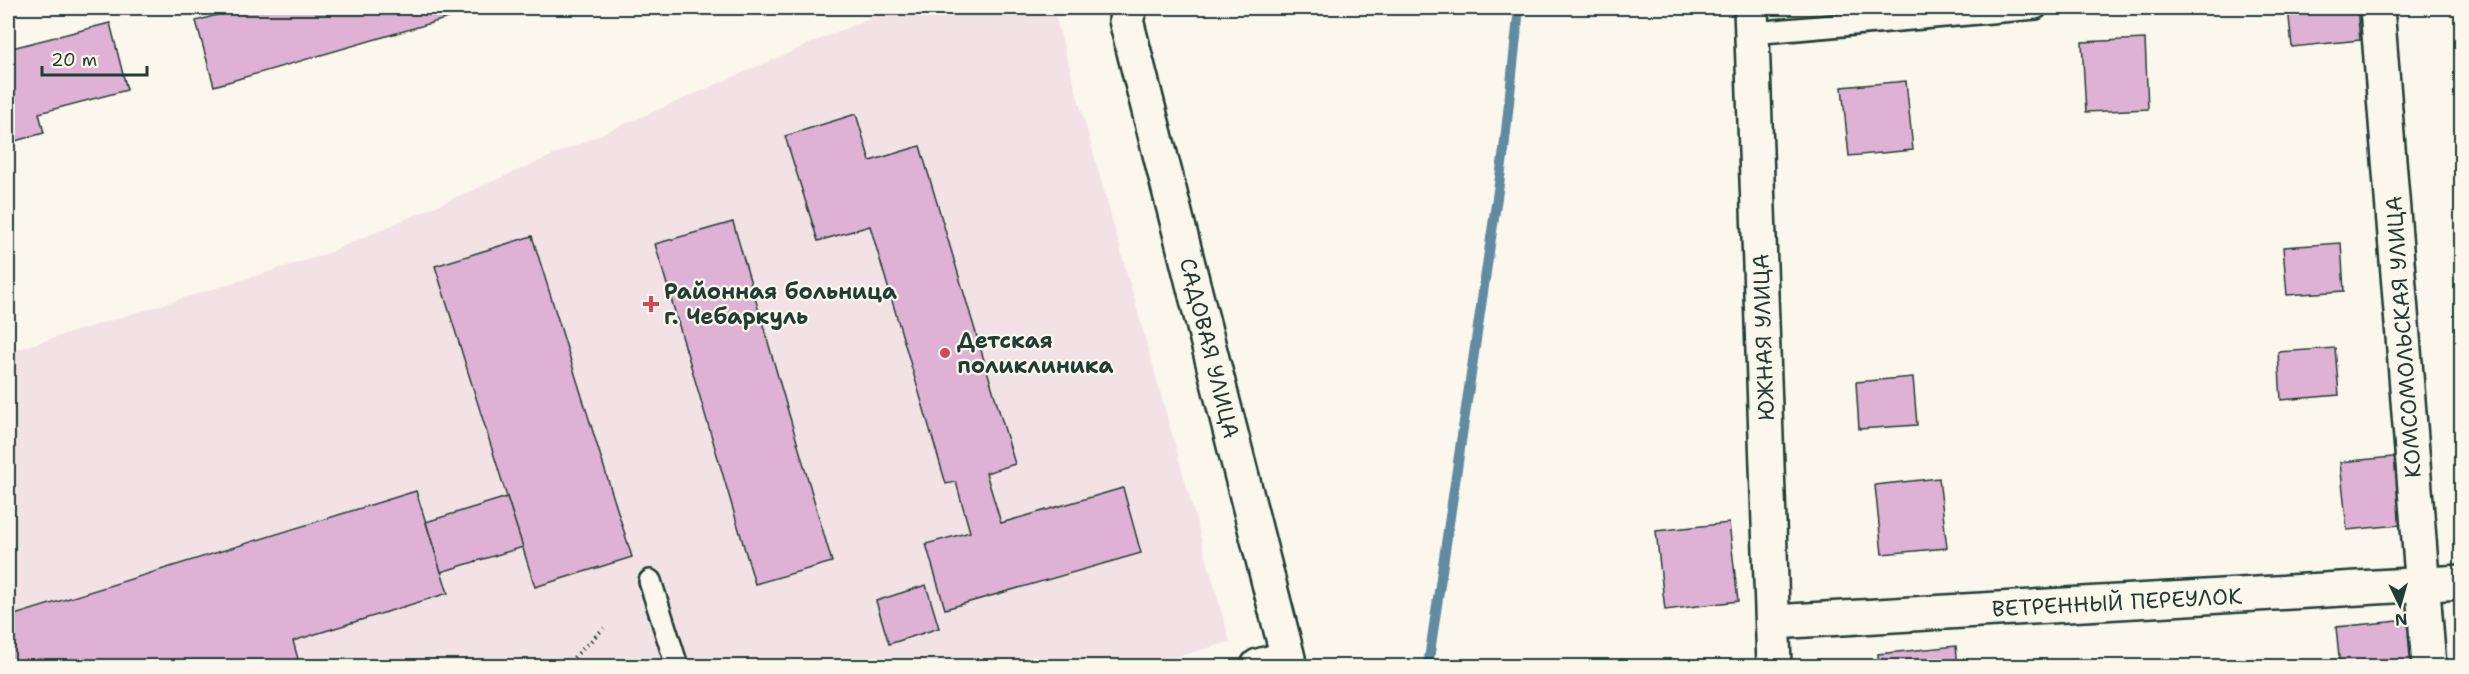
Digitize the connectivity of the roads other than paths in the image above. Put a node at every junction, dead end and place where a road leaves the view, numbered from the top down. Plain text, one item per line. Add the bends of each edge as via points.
1 (1131, 8) edge
2 (2036, 8) edge
3 (2377, 8) edge
4 (1752, 20) edge
5 (650, 581) dead end
6 (2462, 582) edge
7 (2422, 585) junction
8 (1773, 622) junction
9 (677, 666) edge
10 (1258, 666) edge
11 (1774, 666) edge
12 (2429, 666) edge

1 - 10 street, САДОВАЯ УЛИЦА via 1126,20 1288,658
2 - 4 lane
3 - 7 street, КОМСОМОЛЬСКАЯ УЛИЦА
4 - 8 street, ЮЖНАЯ УЛИЦА
5 - 9 lane
6 - 7 street, ВЕТРЕННЫЙ ПЕРЕУЛОК
7 - 8 street, ВЕТРЕННЫЙ ПЕРЕУЛОК
7 - 12 street, КОМСОМОЛЬСКАЯ УЛИЦА
8 - 11 street, ЮЖНАЯ УЛИЦА

